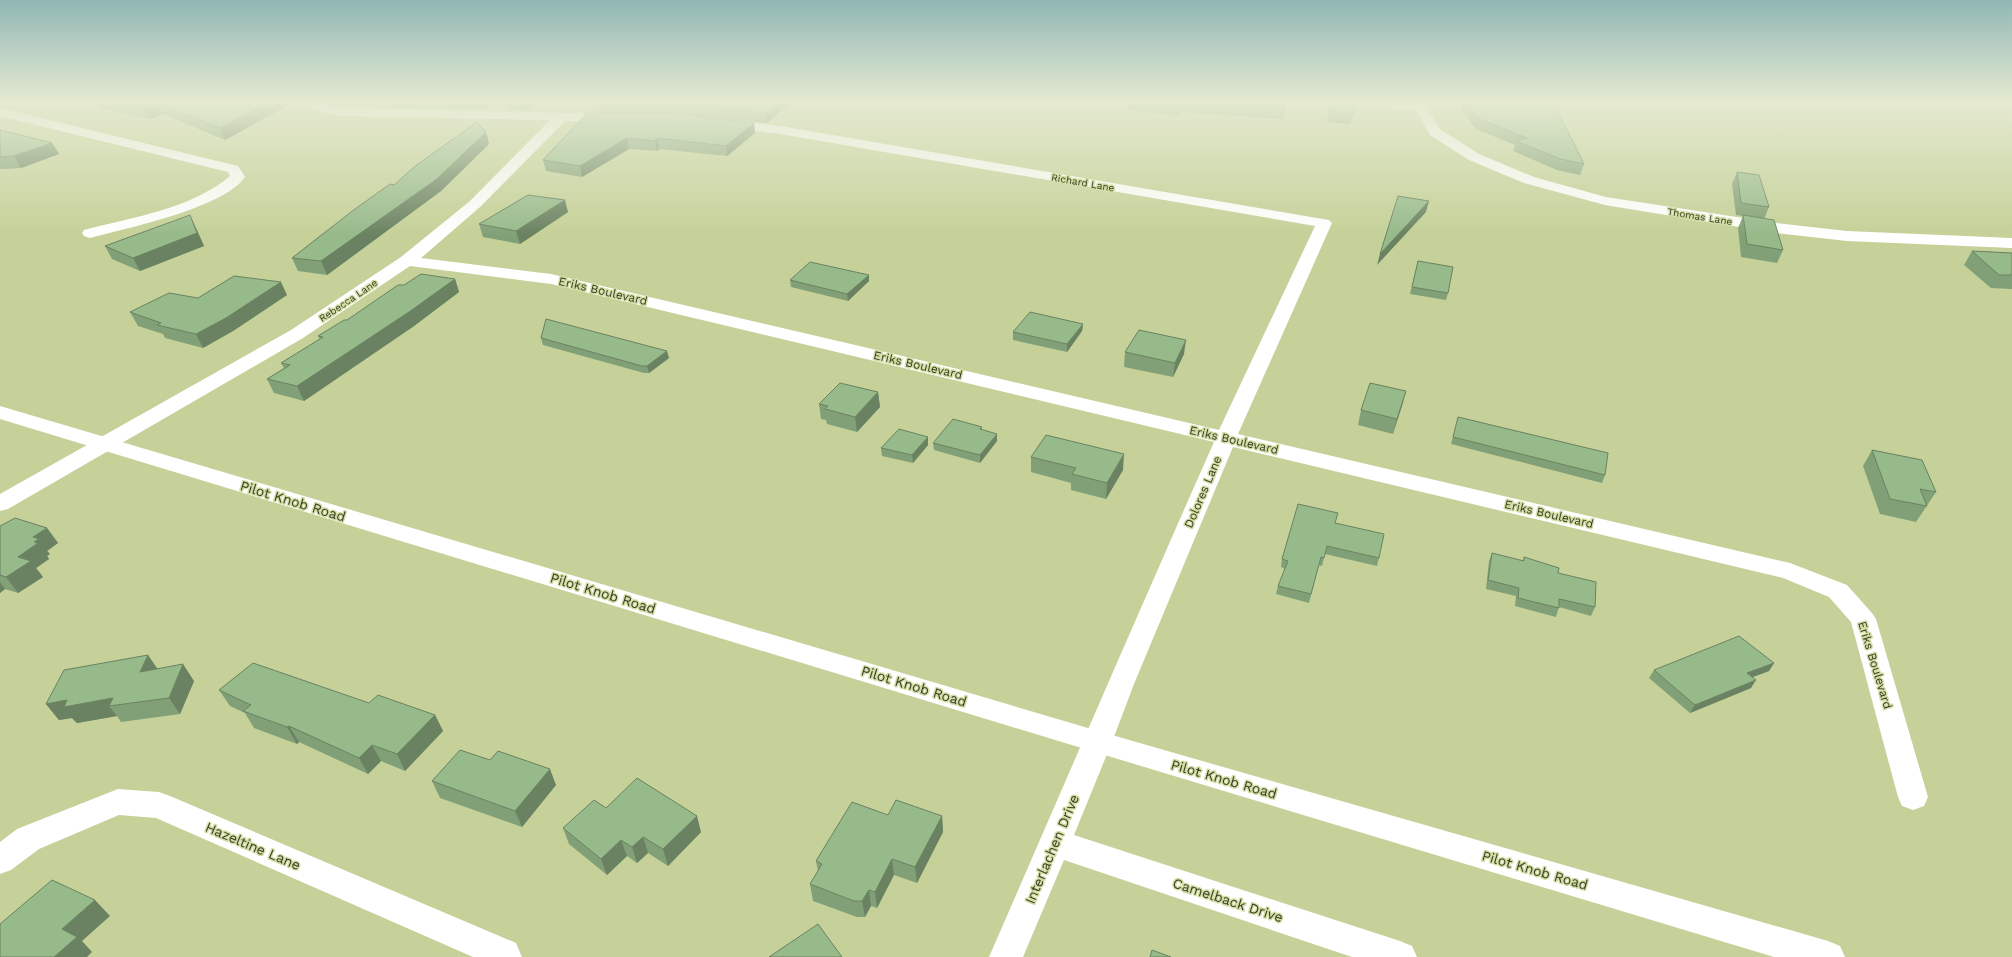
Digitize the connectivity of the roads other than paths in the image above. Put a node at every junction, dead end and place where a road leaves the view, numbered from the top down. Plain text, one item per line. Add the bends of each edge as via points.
1 (142, 147) edge
2 (532, 147) edge
3 (877, 147) edge
4 (1458, 147) edge
5 (1324, 223) joint
6 (90, 233) dead end
7 (2012, 243) edge
8 (407, 261) junction
9 (0, 412) edge
10 (1226, 438) junction
11 (107, 445) junction
12 (0, 504) edge
13 (1098, 742) junction
14 (1913, 797) dead end
15 (1055, 844) junction
16 (0, 860) edge
17 (505, 957) edge
18 (1006, 957) edge
19 (1400, 957) edge
20 (1828, 957) edge

1 - 6 street via 233,169 238,177 224,189 180,209
2 - 8 street, Rebecca Lane via 476,204
3 - 5 street, Richard Lane
4 - 7 street, Thomas Lane via 1474,157 1529,180 1605,201 1776,228 1847,236
5 - 10 street, Dolores Lane
8 - 10 street, Eriks Boulevard via 551,279
8 - 11 street, Rebecca Lane via 297,334
9 - 11 street, Pilot Knob Road
10 - 13 street, Dolores Lane via 1120,684
10 - 14 street, Eriks Boulevard via 1790,571 1838,591 1863,620
11 - 12 street, Rebecca Lane
11 - 13 street, Pilot Knob Road
13 - 15 street, Interlachen Drive
13 - 20 street, Pilot Knob Road
15 - 18 street, Interlachen Drive
15 - 19 street, Camelback Drive
16 - 17 street, Hazeltine Lane via 28,839 118,802 159,805 504,954

